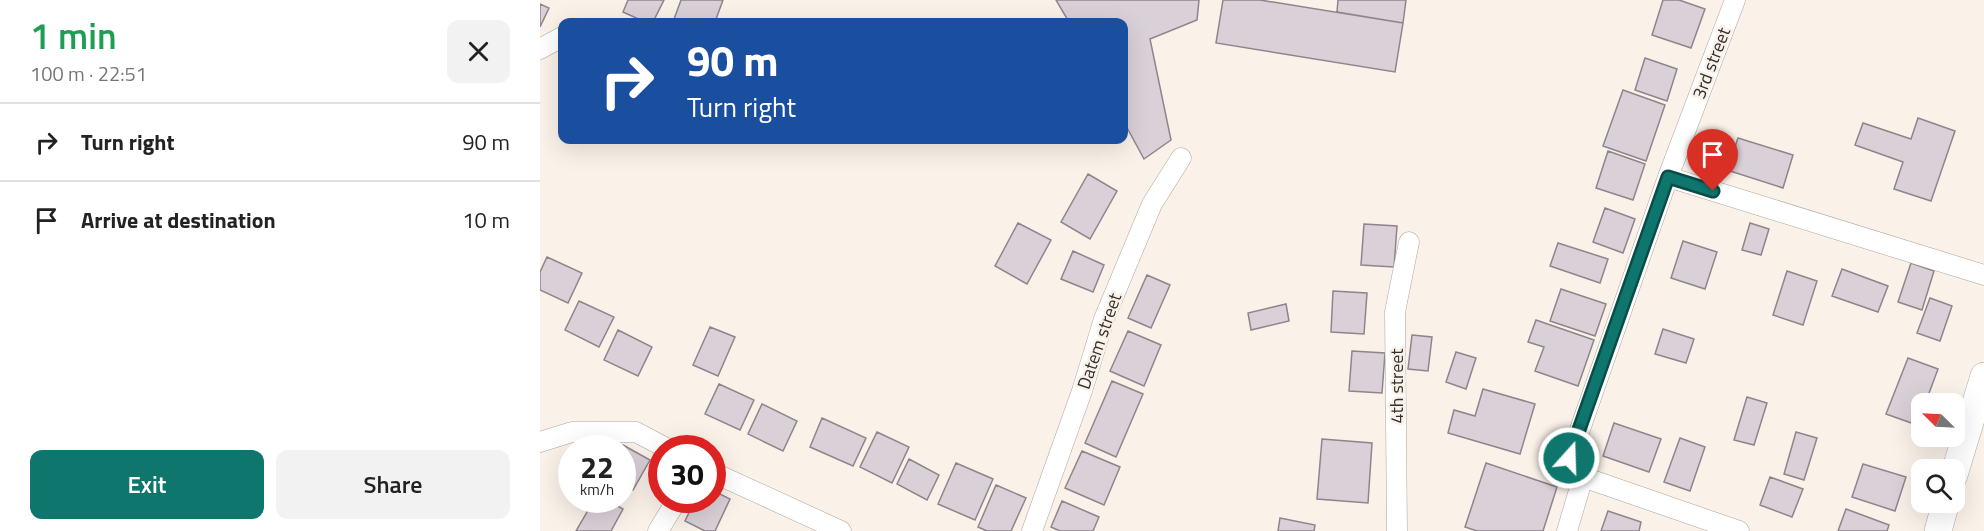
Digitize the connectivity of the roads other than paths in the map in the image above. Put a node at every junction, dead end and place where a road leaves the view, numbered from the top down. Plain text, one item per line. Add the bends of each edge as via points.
1 (1735, 0) edge
2 (558, 39) edge
3 (540, 49) edge
4 (1181, 158) dead end
5 (1668, 177) junction
6 (1409, 242) dead end
7 (1984, 275) edge
8 (1984, 376) edge
9 (648, 438) edge
10 (540, 442) edge
11 (1959, 459) edge
12 (1583, 477) junction
13 (726, 478) edge
14 (669, 513) edge
15 (1943, 513) edge
16 (658, 531) edge
17 (841, 531) edge
18 (1032, 531) edge
19 (1397, 531) edge
20 (1567, 531) edge
21 (1738, 531) edge
22 (1938, 531) edge

1 - 5 street, 3rd street
2 - 3 street
4 - 18 street, Datem street via 1152,204 1104,320
5 - 7 street
5 - 12 street, 3rd street via 1569,458
6 - 19 street, 4th street via 1395,312
8 - 11 main road
9 - 10 street via 636,432 572,432
12 - 20 street
12 - 21 street
13 - 17 street
14 - 16 street
15 - 22 main road

